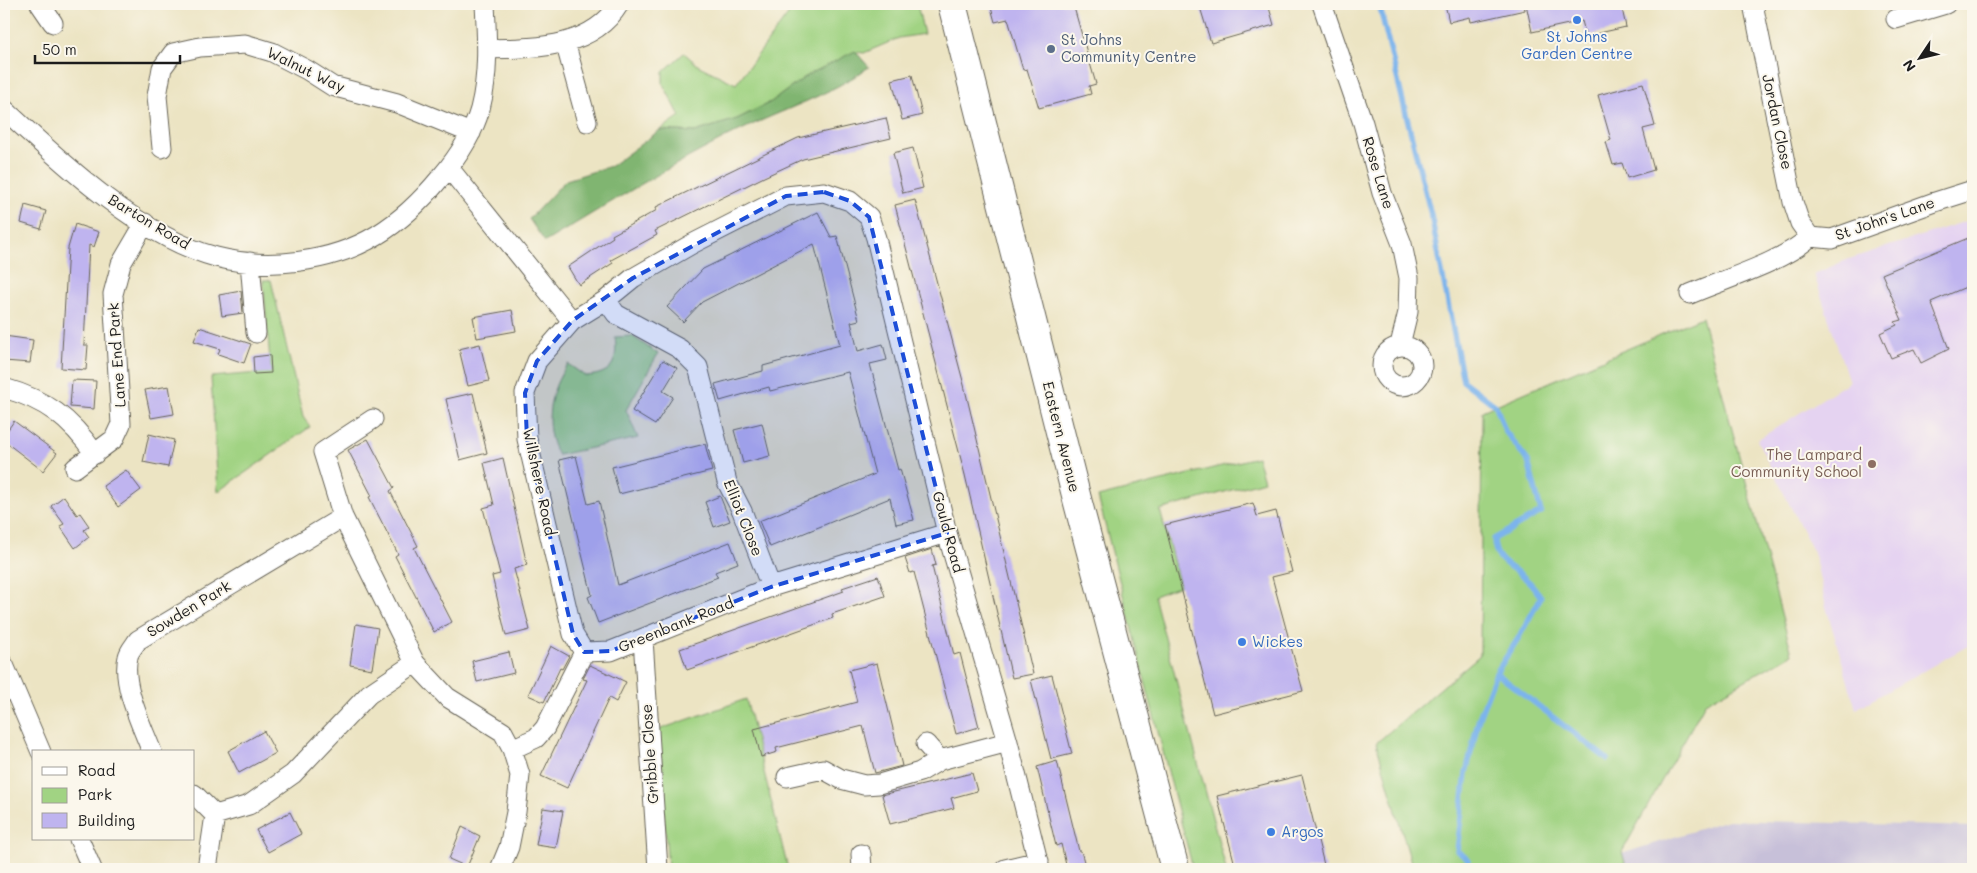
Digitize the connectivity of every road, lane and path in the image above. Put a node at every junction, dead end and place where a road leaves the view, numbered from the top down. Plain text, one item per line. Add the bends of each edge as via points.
1 (40, 4) edge
2 (485, 4) edge
3 (619, 4) edge
4 (952, 4) edge
5 (1322, 4) edge
6 (1753, 4) edge
7 (1946, 4) edge
8 (1896, 19) dead end
9 (54, 23) dead end
10 (565, 42) junction
11 (488, 49) junction
12 (4, 109) edge
13 (587, 122) dead end
14 (471, 133) junction
15 (162, 148) dead end
16 (449, 168) junction
17 (1973, 190) edge
18 (850, 200) joint
19 (145, 223) junction
20 (1810, 237) junction
21 (250, 262) junction
22 (1690, 294) dead end
23 (606, 300) junction
24 (572, 321) junction
25 (256, 333) dead end
26 (1400, 345) dead end
27 (4, 388) edge
28 (373, 419) dead end
29 (95, 454) junction
30 (75, 468) dead end
31 (344, 517) junction
32 (947, 533) junction
33 (771, 587) junction
34 (643, 639) junction
35 (584, 652) junction
36 (415, 663) junction
37 (4, 665) edge
38 (1008, 742) junction
39 (926, 744) dead end
40 (512, 749) junction
41 (40, 750) edge
42 (151, 750) edge
43 (940, 760) junction
44 (787, 778) dead end
45 (195, 795) edge
46 (214, 815) junction
47 (79, 840) edge
48 (1040, 865) edge
49 (92, 869) edge
50 (207, 869) edge
51 (500, 869) edge
52 (658, 869) edge
53 (1005, 869) edge
54 (1175, 869) edge

1 - 9 street
2 - 11 street, Barton Road
3 - 10 street via 612,16 590,32
4 - 54 main road, Eastern Avenue via 1078,503
5 - 26 street, Rose Lane via 1363,123 1382,193 1402,244 1409,278 1408,312
6 - 20 street, Jordan Close via 1793,202 1800,223
7 - 8 street
10 - 11 street via 531,48
10 - 13 street
11 - 14 street, Barton Road via 486,80
12 - 19 street, Barton Road via 118,206
14 - 15 street, Walnut Way via 397,103 332,86 272,52 245,44 200,47 173,53 162,68 157,96
14 - 16 street, Barton Road
16 - 21 street, Barton Road via 426,196 376,236 315,258 266,264
16 - 24 street
17 - 20 street, St John's Lane via 1832,239
18 - 23 street, Willshere Road via 824,192 786,196 633,278
18 - 32 street, Gould Road via 869,217 876,238
19 - 21 street, Barton Road via 181,244 216,256
19 - 29 street, Lane End Park via 121,264 114,294 121,424 114,439
20 - 22 street via 1801,245 1764,263
21 - 25 street
23 - 24 street, Willshere Road
23 - 33 street, Elliot Close via 616,314 680,349 698,367 727,482 742,510
24 - 35 street, Willshere Road via 537,361 525,393 527,439 573,634
27 - 29 street via 30,396 60,414 81,434
28 - 31 street via 323,452
29 - 30 street, Lane End Park
31 - 36 street
31 - 42 street, Sowden Park via 138,640 128,654 126,672
32 - 33 street, Greenbank Road
32 - 38 street, Gould Road
33 - 34 street, Greenbank Road
34 - 35 street, Greenbank Road via 611,651
34 - 52 street, Gribble Close
35 - 40 street via 545,728 536,738
36 - 40 street via 447,697 503,732
36 - 46 street via 369,694 293,774 249,805
37 - 41 street
38 - 43 street
38 - 48 street, Gould Road
39 - 43 street
40 - 51 street via 520,776 509,847
43 - 44 street via 920,772 879,784 864,785 841,779 823,769
45 - 46 street
46 - 50 street
47 - 49 street
48 - 53 street

